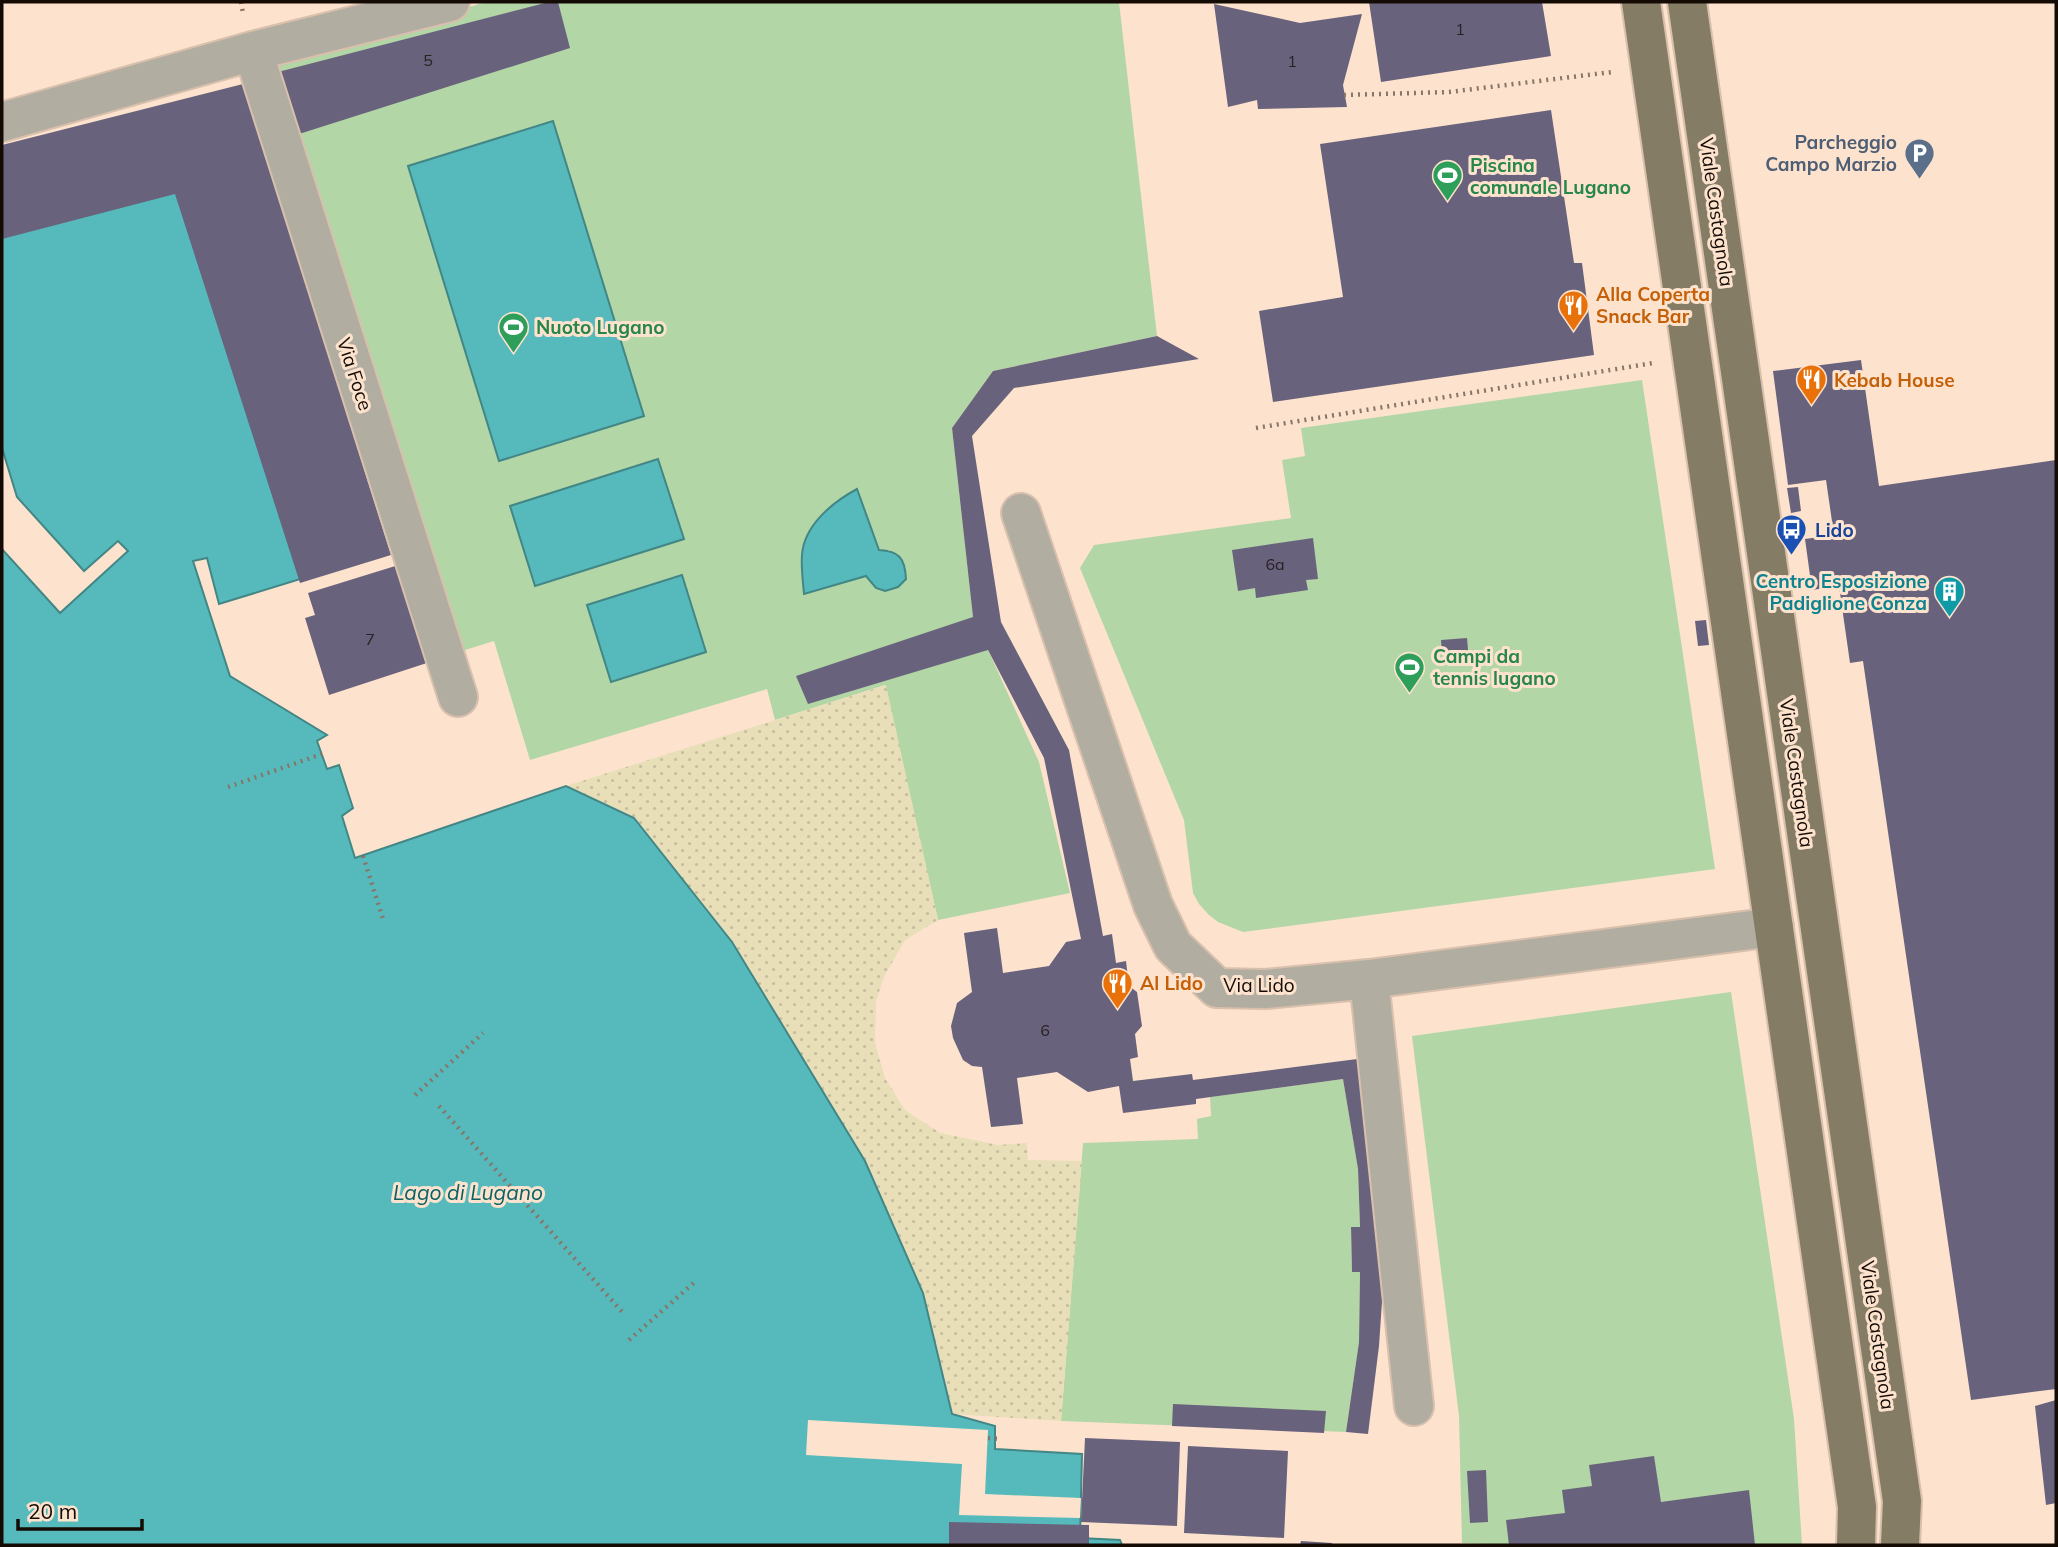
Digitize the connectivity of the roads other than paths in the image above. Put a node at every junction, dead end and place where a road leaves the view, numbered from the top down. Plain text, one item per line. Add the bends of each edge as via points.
1 (450, 2) edge
2 (1641, 2) edge
3 (1687, 2) edge
4 (253, 51) junction
5 (2, 122) edge
6 (1021, 513) dead end
7 (458, 697) dead end
8 (1774, 927) junction
9 (1369, 978) junction
10 (1414, 1406) dead end
11 (1856, 1545) edge
12 (1900, 1545) edge

1 - 4 lane
2 - 8 main road
3 - 12 main road, Viale Castagnola via 1902,1501
4 - 5 lane
4 - 7 lane, Via Foce
6 - 9 lane, Via Lido via 1153,905 1172,946 1217,988 1266,989
8 - 9 lane, Via Lido
8 - 11 main road via 1857,1507
9 - 10 lane

